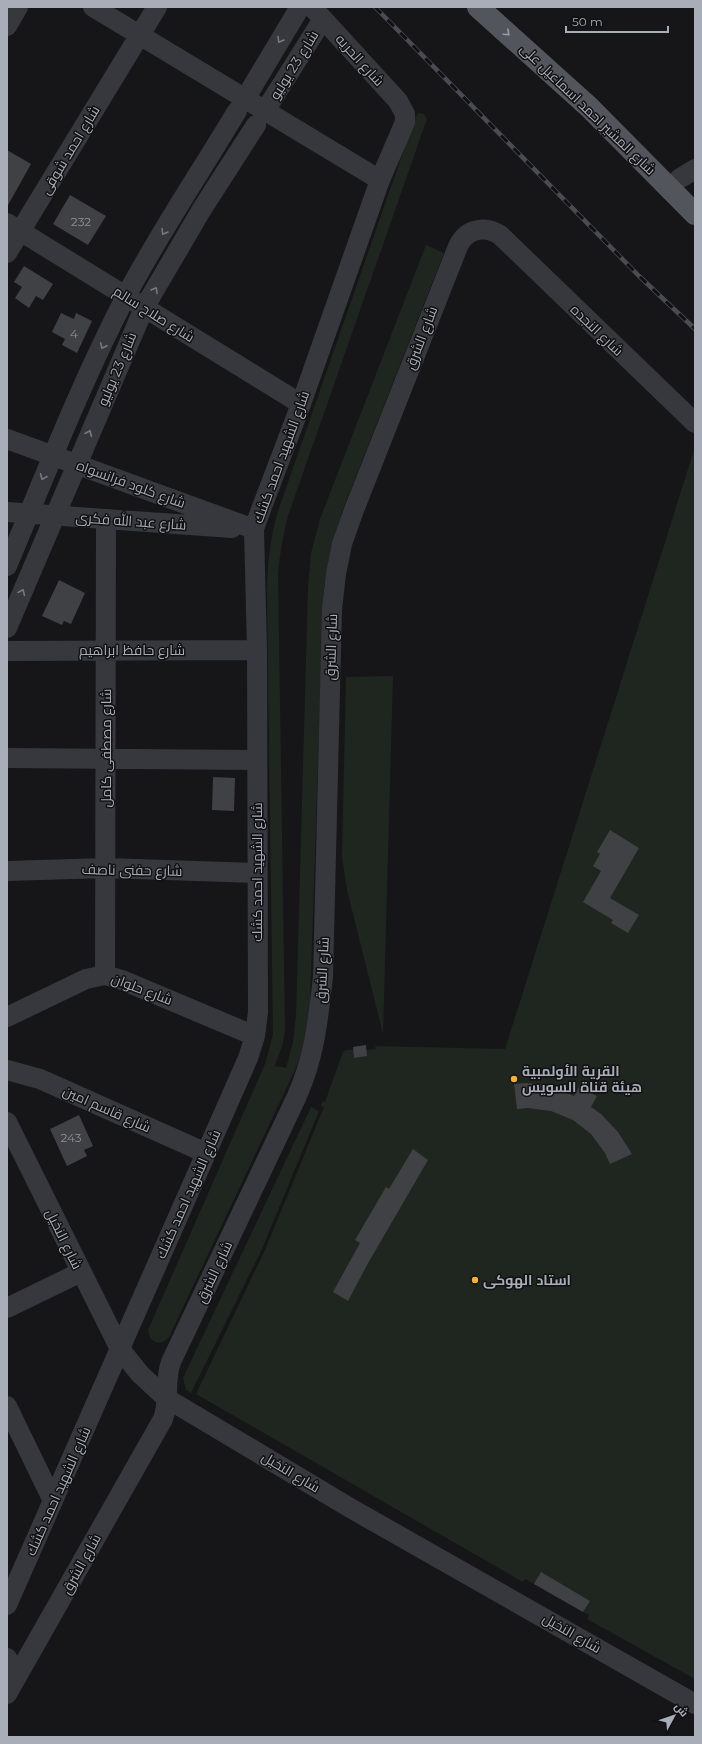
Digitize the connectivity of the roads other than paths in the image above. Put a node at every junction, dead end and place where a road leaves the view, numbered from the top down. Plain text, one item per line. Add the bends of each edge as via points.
1 (18, 7) edge
2 (93, 7) edge
3 (157, 7) edge
4 (300, 7) edge
5 (478, 7) edge
6 (500, 7) edge
7 (317, 13) edge
8 (7, 26) edge
9 (137, 41) junction
10 (582, 90) junction
11 (241, 105) junction
12 (405, 114) joint
13 (260, 118) junction
14 (687, 174) edge
15 (380, 180) junction
16 (695, 196) edge
17 (184, 198) junction
18 (202, 209) junction
19 (695, 214) edge
20 (14, 227) edge
21 (500, 235) joint
22 (7, 253) edge
23 (126, 297) junction
24 (144, 308) junction
25 (301, 404) junction
26 (695, 423) edge
27 (7, 439) edge
28 (52, 456) junction
29 (76, 464) junction
30 (7, 512) edge
31 (29, 514) junction
32 (54, 516) junction
33 (106, 520) junction
34 (254, 529) junction
35 (7, 566) edge
36 (7, 628) edge
37 (106, 650) junction
38 (257, 650) junction
39 (7, 651) edge
40 (7, 758) edge
41 (106, 758) junction
42 (257, 760) junction
43 (106, 868) junction
44 (7, 871) edge
45 (256, 873) junction
46 (105, 975) junction
47 (7, 1017) edge
48 (255, 1036) junction
49 (7, 1070) edge
50 (7, 1122) edge
51 (206, 1153) junction
52 (80, 1272) junction
53 (7, 1308) edge
54 (120, 1349) junction
55 (166, 1398) junction
56 (7, 1406) edge
57 (53, 1501) junction
58 (7, 1605) edge
59 (7, 1658) edge
60 (17, 1677) junction
61 (7, 1694) edge
62 (695, 1704) edge

1 - 8 street
2 - 9 street
3 - 9 street, شارع احمد شوقى
4 -> 11 street, شارع 23 يوليو
5 -> 10 main road, شارع المشير احمد اسماعيل على
6 - 10 main road, شارع المشير احمد اسماعيل على
7 - 12 street, شارع الحريه via 398,102
7 - 13 street, شارع 23 يوليو
9 - 11 street
9 - 20 street, شارع احمد شوقى
10 - 14 main road, شارع المشير احمد اسماعيل على
10 - 19 main road, شارع المشير احمد اسماعيل على
11 - 13 street
11 - 17 street, شارع 23 يوليو
12 - 15 street, شارع الشهيد احمد كشك via 403,128
13 - 15 street
13 - 18 street, شارع 23 يوليو
14 - 16 main road, شارع المشير احمد اسماعيل على
15 - 25 street, شارع الشهيد احمد كشك
17 - 18 street
17 -> 23 street, شارع 23 يوليو
24 -> 18 street, شارع 23 يوليو
20 - 22 street, شارع احمد شوقى
20 - 23 street, شارع صلاح سالم
21 - 26 street, شارع النجده
21 - 55 street, شارع الشرق via 490,230 478,229 467,234 459,243 342,544 336,574 330,644 323,976 315,1046 297,1096 171,1362 167,1376
23 - 24 street, شارع صلاح سالم
23 -> 28 street, شارع 23 يوليو
24 - 25 street, شارع صلاح سالم
29 -> 24 street, شارع 23 يوليو
25 - 34 street, شارع الشهيد احمد كشك
27 - 28 street, شارع كلود فرانسواه
28 - 29 street, شارع كلود فرانسواه
28 -> 31 street, شارع 23 يوليو
29 - 32 street, شارع 23 يوليو
29 - 34 street, شارع كلود فرانسواه
30 - 31 street, شارع عبد الله فكرى
31 - 32 street, شارع عبد الله فكرى
31 - 35 street, شارع 23 يوليو
32 - 33 street, شارع عبد الله فكرى
36 -> 32 street, شارع 23 يوليو
33 - 34 street, شارع عبد الله فكرى
33 - 37 street, شارع مصطفى كامل
34 - 38 street, شارع الشهيد احمد كشك
37 - 38 street, شارع حافظ ابراهيم
37 - 39 street, شارع حافظ ابراهيم
37 - 41 street, شارع مصطفى كامل
38 - 42 street, شارع الشهيد احمد كشك
40 - 41 street
41 - 42 street
41 - 43 street, شارع مصطفى كامل
42 - 45 street, شارع الشهيد احمد كشك
43 - 44 street, شارع حفنى ناصف
43 - 45 street, شارع حفنى ناصف
43 - 46 street, شارع مصطفى كامل
45 - 48 street, شارع الشهيد احمد كشك via 258,1012
46 - 47 street, شارع حلوان via 86,979
46 - 48 street, شارع حلوان
48 - 51 street, شارع الشهيد احمد كشك via 248,1058
49 - 51 street, شارع قاسم امين via 40,1079
50 - 52 street, شارع النخيل
51 - 54 street, شارع الشهيد احمد كشك
52 - 53 street
52 - 54 street, شارع النخيل
54 - 55 street, شارع النخيل via 140,1374
54 - 57 street, شارع الشهيد احمد كشك
55 - 60 street, شارع الشرق via 163,1419
55 - 62 street, شارع النخيل via 352,1509
56 - 57 street
57 - 58 street, شارع الشهيد احمد كشك
59 - 60 street
60 - 61 street, شارع الشرق

